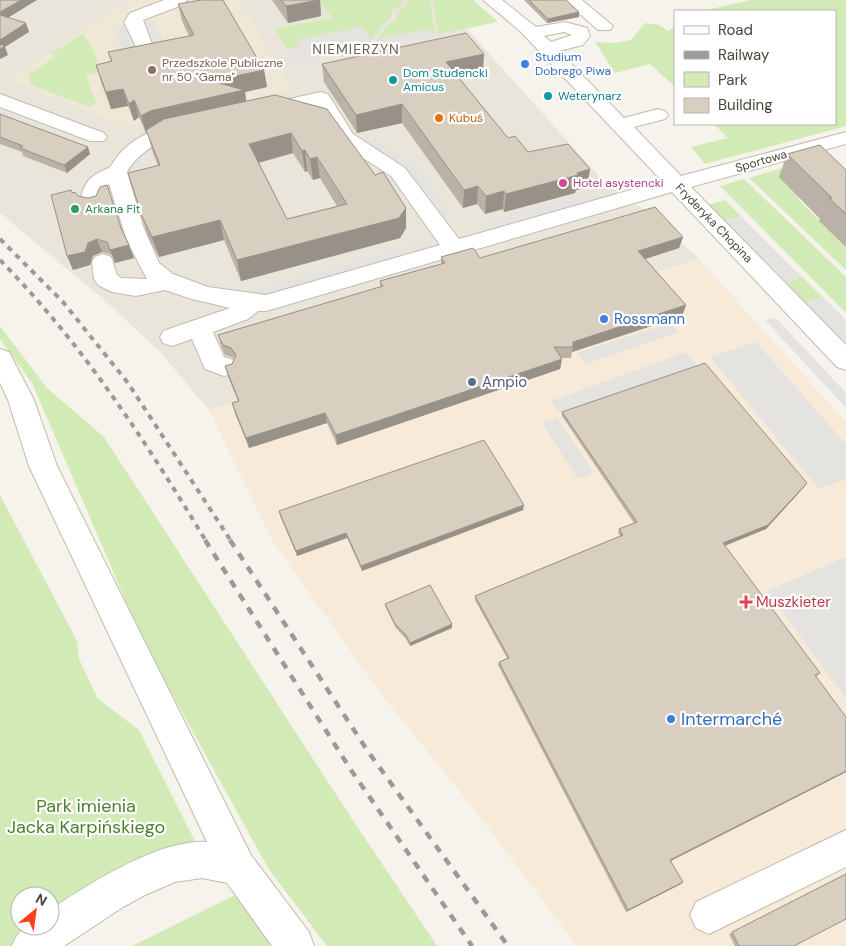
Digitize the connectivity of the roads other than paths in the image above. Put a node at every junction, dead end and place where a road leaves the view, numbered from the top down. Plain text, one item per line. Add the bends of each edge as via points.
1 (179, 0) edge
2 (491, 0) edge
3 (499, 0) edge
4 (572, 0) edge
5 (524, 27) junction
6 (581, 32) junction
7 (146, 49) edge
8 (546, 49) junction
9 (0, 100) edge
10 (248, 113) edge
11 (658, 115) dead end
12 (202, 123) edge
13 (620, 125) junction
14 (97, 137) dead end
15 (846, 138) edge
16 (808, 148) junction
17 (825, 162) edge
18 (117, 172) junction
19 (677, 184) junction
20 (92, 203) edge
21 (454, 248) junction
22 (103, 262) dead end
23 (167, 281) junction
24 (252, 303) junction
25 (199, 328) junction
26 (172, 337) dead end
27 (0, 358) edge
28 (846, 361) edge
29 (224, 367) edge
30 (846, 848) edge
31 (238, 868) junction
32 (709, 915) dead end
33 (31, 946) edge
34 (295, 946) edge

1 - 7 street via 136,17 133,22
2 - 5 street, Fryderyka Chopina
3 - 5 street, Fryderyka Chopina
4 - 6 street via 604,26
5 - 6 street via 565,27
5 - 8 street, Fryderyka Chopina
6 - 8 street via 576,41
8 - 13 street, Fryderyka Chopina
9 - 14 street
10 - 21 street via 322,98 345,138 398,172
11 - 13 street
12 - 18 street via 148,141 126,157
13 - 19 street, Fryderyka Chopina
15 - 16 street, Sportowa
16 - 17 street
16 - 19 street, Sportowa
18 - 20 street via 102,178 94,186 90,193
18 - 23 street via 147,262 156,275
19 - 21 street, Sportowa
19 - 28 street, Fryderyka Chopina
21 - 24 street, Sportowa via 266,303
22 - 23 street via 106,279 118,285 143,288
23 - 24 street via 214,296
24 - 25 street via 240,314
25 - 26 street
25 - 29 street via 214,363
27 - 31 street via 21,400 43,466
30 - 32 street
31 - 33 street via 198,860 157,870 97,901
31 - 34 street

